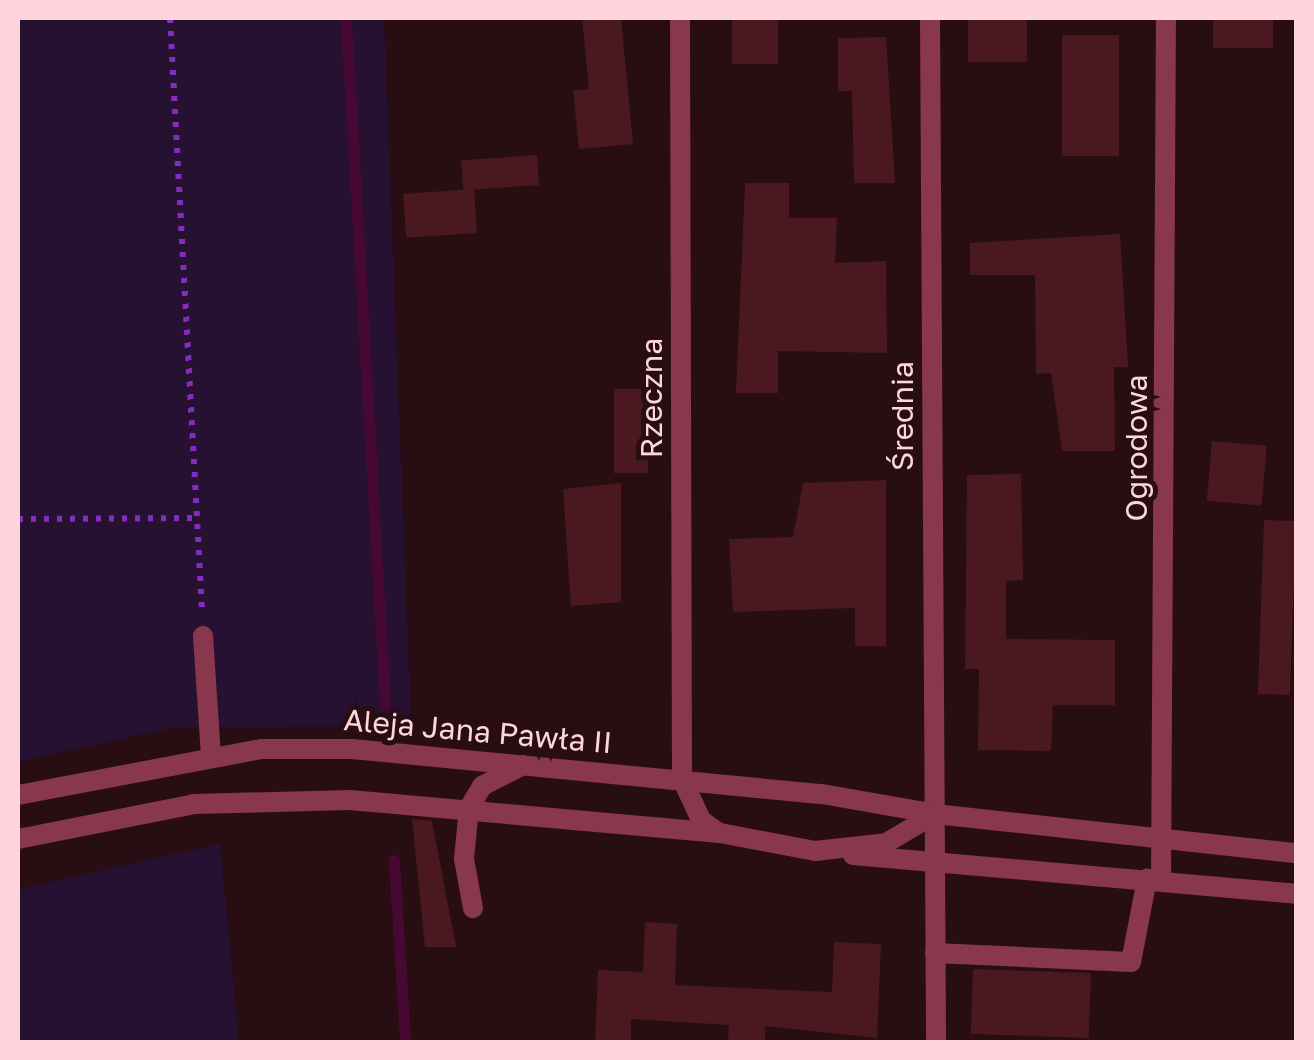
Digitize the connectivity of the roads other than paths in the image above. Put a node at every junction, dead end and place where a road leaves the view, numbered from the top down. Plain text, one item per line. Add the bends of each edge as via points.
1 (680, 18) edge
2 (930, 18) edge
3 (1166, 18) edge
4 (203, 636) road end
5 (211, 756) junction
6 (530, 763) junction
7 (682, 779) junction
8 (18, 795) edge
9 (470, 808) junction
10 (935, 814) junction
11 (720, 833) junction
12 (18, 839) edge
13 (1164, 840) junction
14 (821, 850) junction
15 (1296, 853) edge
16 (935, 868) junction
17 (1154, 879) junction
18 (1296, 894) edge
19 (473, 908) dead end
20 (935, 952) junction
21 (936, 1042) edge

1 - 7 street, Rzeczna
2 - 10 street, Średnia
3 - 13 street, Ogrodowa
4 - 5 street
5 - 6 street, Aleja Jana Pawła II via 352,749
5 - 8 street, Aleja Jana Pawła II
6 - 7 street, Aleja Jana Pawła II
6 - 9 street via 482,786
7 - 10 street, Aleja Jana Pawła II
7 - 11 street via 701,820
9 - 11 street
9 - 12 street via 350,800 194,804
9 - 19 street via 464,859
10 - 13 street, Aleja Jana Pawła II
10 - 14 street via 886,843
10 - 16 street, Średnia
11 - 14 street
13 - 15 street, Aleja Jana Pawła II
13 - 17 street, Ogrodowa
14 - 16 street
16 - 17 street
16 - 20 street, Średnia
17 - 18 street
17 - 20 street, Ogrodowa via 1130,962
20 - 21 street, Średnia

